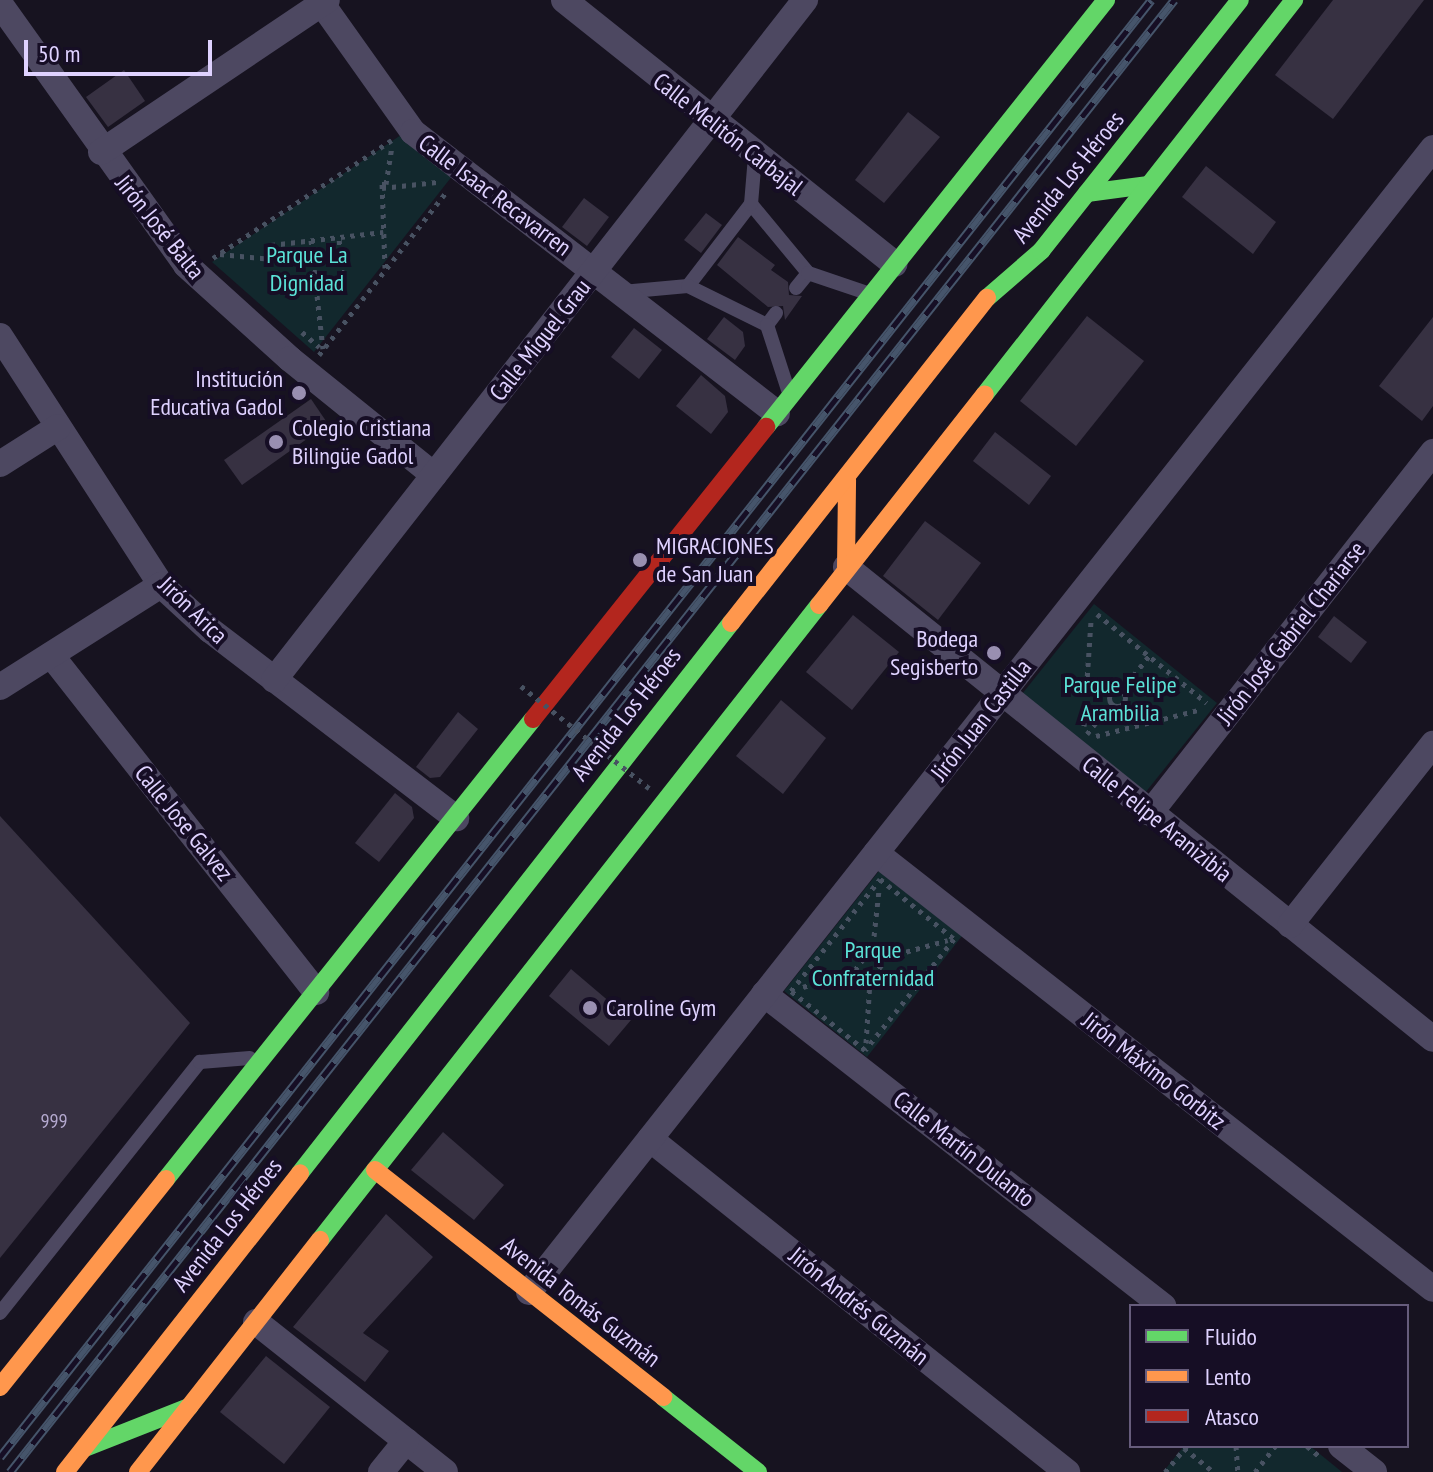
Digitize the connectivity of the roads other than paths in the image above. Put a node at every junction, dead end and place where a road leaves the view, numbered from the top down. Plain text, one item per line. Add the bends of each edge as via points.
1 (564, 0) edge
2 (805, 0) edge
3 (1106, 0) edge
4 (1240, 0) edge
5 (1294, 0) edge
6 (324, 2) edge
7 (0, 4) edge
8 (713, 122) junction
9 (1433, 148) edge
10 (101, 152) junction
11 (755, 156) junction
12 (1148, 185) junction
13 (1087, 193) junction
14 (751, 204) junction
15 (1025, 237) dead end
16 (895, 264) junction
17 (595, 271) junction
18 (808, 273) junction
19 (688, 286) junction
20 (796, 288) dead end
21 (622, 292) junction
22 (871, 294) junction
23 (985, 300) junction
24 (0, 336) edge
25 (784, 405) junction
26 (58, 427) junction
27 (1433, 452) edge
28 (0, 464) edge
29 (434, 475) junction
30 (847, 480) junction
31 (846, 567) junction
32 (161, 585) junction
33 (51, 655) junction
34 (274, 680) junction
35 (0, 687) edge
36 (1001, 695) junction
37 (1433, 744) edge
38 (1150, 813) junction
39 (456, 818) junction
40 (876, 853) junction
41 (1290, 925) junction
42 (316, 992) junction
43 (764, 994) junction
44 (1433, 1039) edge
45 (263, 1057) junction
46 (650, 1139) junction
47 (375, 1170) junction
48 (1433, 1289) edge
49 (529, 1292) junction
50 (1161, 1304) edge
51 (2, 1306) edge
52 (256, 1322) junction
53 (0, 1387) edge
54 (189, 1407) junction
55 (406, 1441) junction
56 (84, 1448) junction
57 (1344, 1448) edge
58 (65, 1472) edge
59 (138, 1472) edge
60 (381, 1472) edge
61 (445, 1472) edge
62 (758, 1472) edge
63 (1067, 1472) edge
64 (1374, 1472) edge

1 - 8 street, Calle Melitón Carbajal
2 - 8 street, Calle Miguel Grau
3 - 16 main road
4 - 13 main road, Avenida Los Héroes
5 - 12 main road
6 - 10 street
6 - 17 street, Calle Isaac Recavarren via 402,133
7 - 10 street, Jirón José Balta
8 - 11 street, Calle Melitón Carbajal
8 - 17 street, Calle Miguel Grau
9 - 36 street, Jirón Juan Castilla
10 - 29 street, Jirón José Balta via 193,272
11 - 14 lane
11 - 16 street, Calle Melitón Carbajal
12 - 13 main road
12 - 31 main road
13 - 23 main road, Avenida Los Héroes via 1041,251
14 - 18 lane
14 - 19 lane
15 - 23 main road
16 - 22 main road
17 - 21 street, Calle Isaac Recavarren
17 - 29 street, Calle Miguel Grau
18 - 20 lane
18 - 22 lane
19 - 21 lane
19 - 25 lane via 771,319
21 - 25 street, Calle Isaac Recavarren
22 - 25 main road
23 - 30 main road, Avenida Los Héroes
24 - 26 street, Jirón Arica
25 - 39 main road
26 - 28 street
26 - 32 street, Jirón Arica
27 - 38 street, Jirón José Gabriel Chariarse
29 - 34 street, Calle Miguel Grau
30 - 31 main road
30 - 56 main road, Avenida Los Héroes via 673,692
31 - 36 street, Calle Felipe Aranizibia
31 - 47 main road
32 - 33 street
32 - 34 street, Jirón Arica
33 - 35 street
33 - 42 street, Calle Jose Galvez
34 - 39 street, Jirón Arica
36 - 38 street, Calle Felipe Aranizibia
36 - 40 street, Jirón Juan Castilla
37 - 41 street
38 - 41 street, Calle Felipe Aranizibia
39 - 42 main road
40 - 43 street, Jirón Juan Castilla
40 - 48 street, Jirón Máximo Gorbitz via 960,931
41 - 44 street, Calle Felipe Aranizibia
42 - 45 main road
43 - 46 street, Jirón Juan Castilla
43 - 50 street, Calle Martín Dulanto via 860,1057
45 - 51 lane via 200,1062
45 - 53 main road
46 - 49 street, Jirón Juan Castilla
46 - 63 street, Jirón Andrés Guzmán
47 - 49 main road, Avenida Tomás Guzmán
47 - 52 main road
49 - 62 main road, Avenida Tomás Guzmán
52 - 54 main road
52 - 55 street
54 - 56 main road
54 - 59 main road
55 - 60 street
55 - 61 street
56 - 58 main road, Avenida Los Héroes
57 - 64 street

